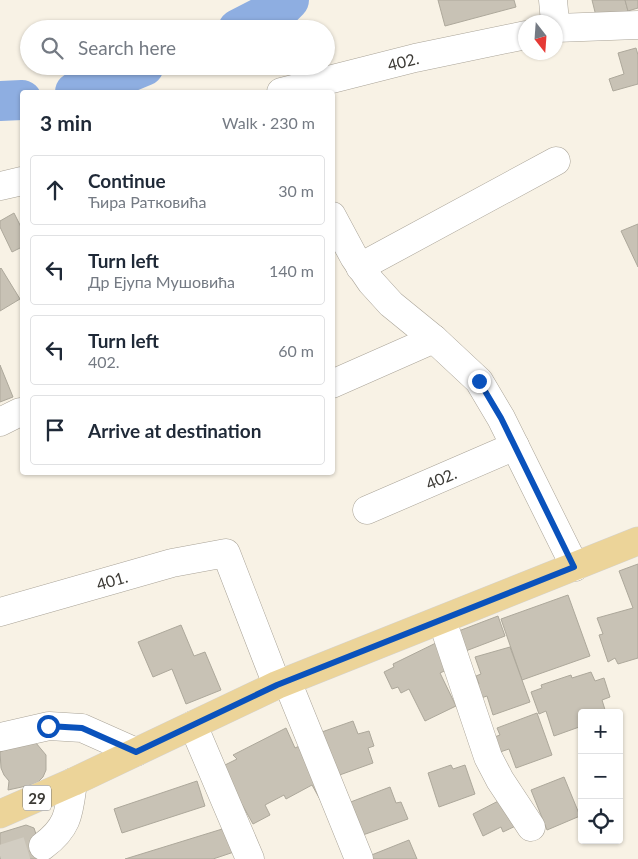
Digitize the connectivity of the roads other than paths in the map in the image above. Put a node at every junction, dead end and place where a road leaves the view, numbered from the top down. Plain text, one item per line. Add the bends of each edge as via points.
1 (553, 0) edge
2 (554, 15) edge
3 (638, 25) edge
4 (563, 28) edge
5 (518, 37) edge
6 (289, 90) edge
7 (556, 160) dead end
8 (20, 181) edge
9 (0, 186) edge
10 (335, 224) edge
11 (347, 258) edge
12 (434, 339) junction
13 (335, 383) edge
14 (515, 446) junction
15 (367, 510) dead end
16 (638, 541) edge
17 (574, 567) junction
18 (0, 612) edge
19 (442, 620) junction
20 (282, 683) junction
21 (193, 725) junction
22 (0, 737) edge
23 (136, 752) junction
24 (73, 782) junction
25 (0, 814) edge
26 (532, 827) dead end
27 (43, 846) tunnel mouth
28 (250, 859) edge
29 (359, 859) edge

1 - 2 street
3 - 4 street
5 - 6 street, 402. via 415,58
7 - 11 street
8 - 9 street
10 - 11 street
11 - 12 street via 391,304
12 - 13 street
12 - 14 street via 479,381
14 - 15 street, 402.
14 - 17 street
16 - 17 main road, 29
17 - 19 main road, 29
18 - 20 street, 401. via 172,563 226,553
19 - 20 main road, 29
19 - 26 street via 488,758
20 - 21 main road, 29
20 - 29 street
21 - 23 main road, 29
21 - 28 street
22 - 23 street via 48,726 82,728
23 - 24 main road, 29
24 - 25 main road, 29
24 - 27 street via 63,828

